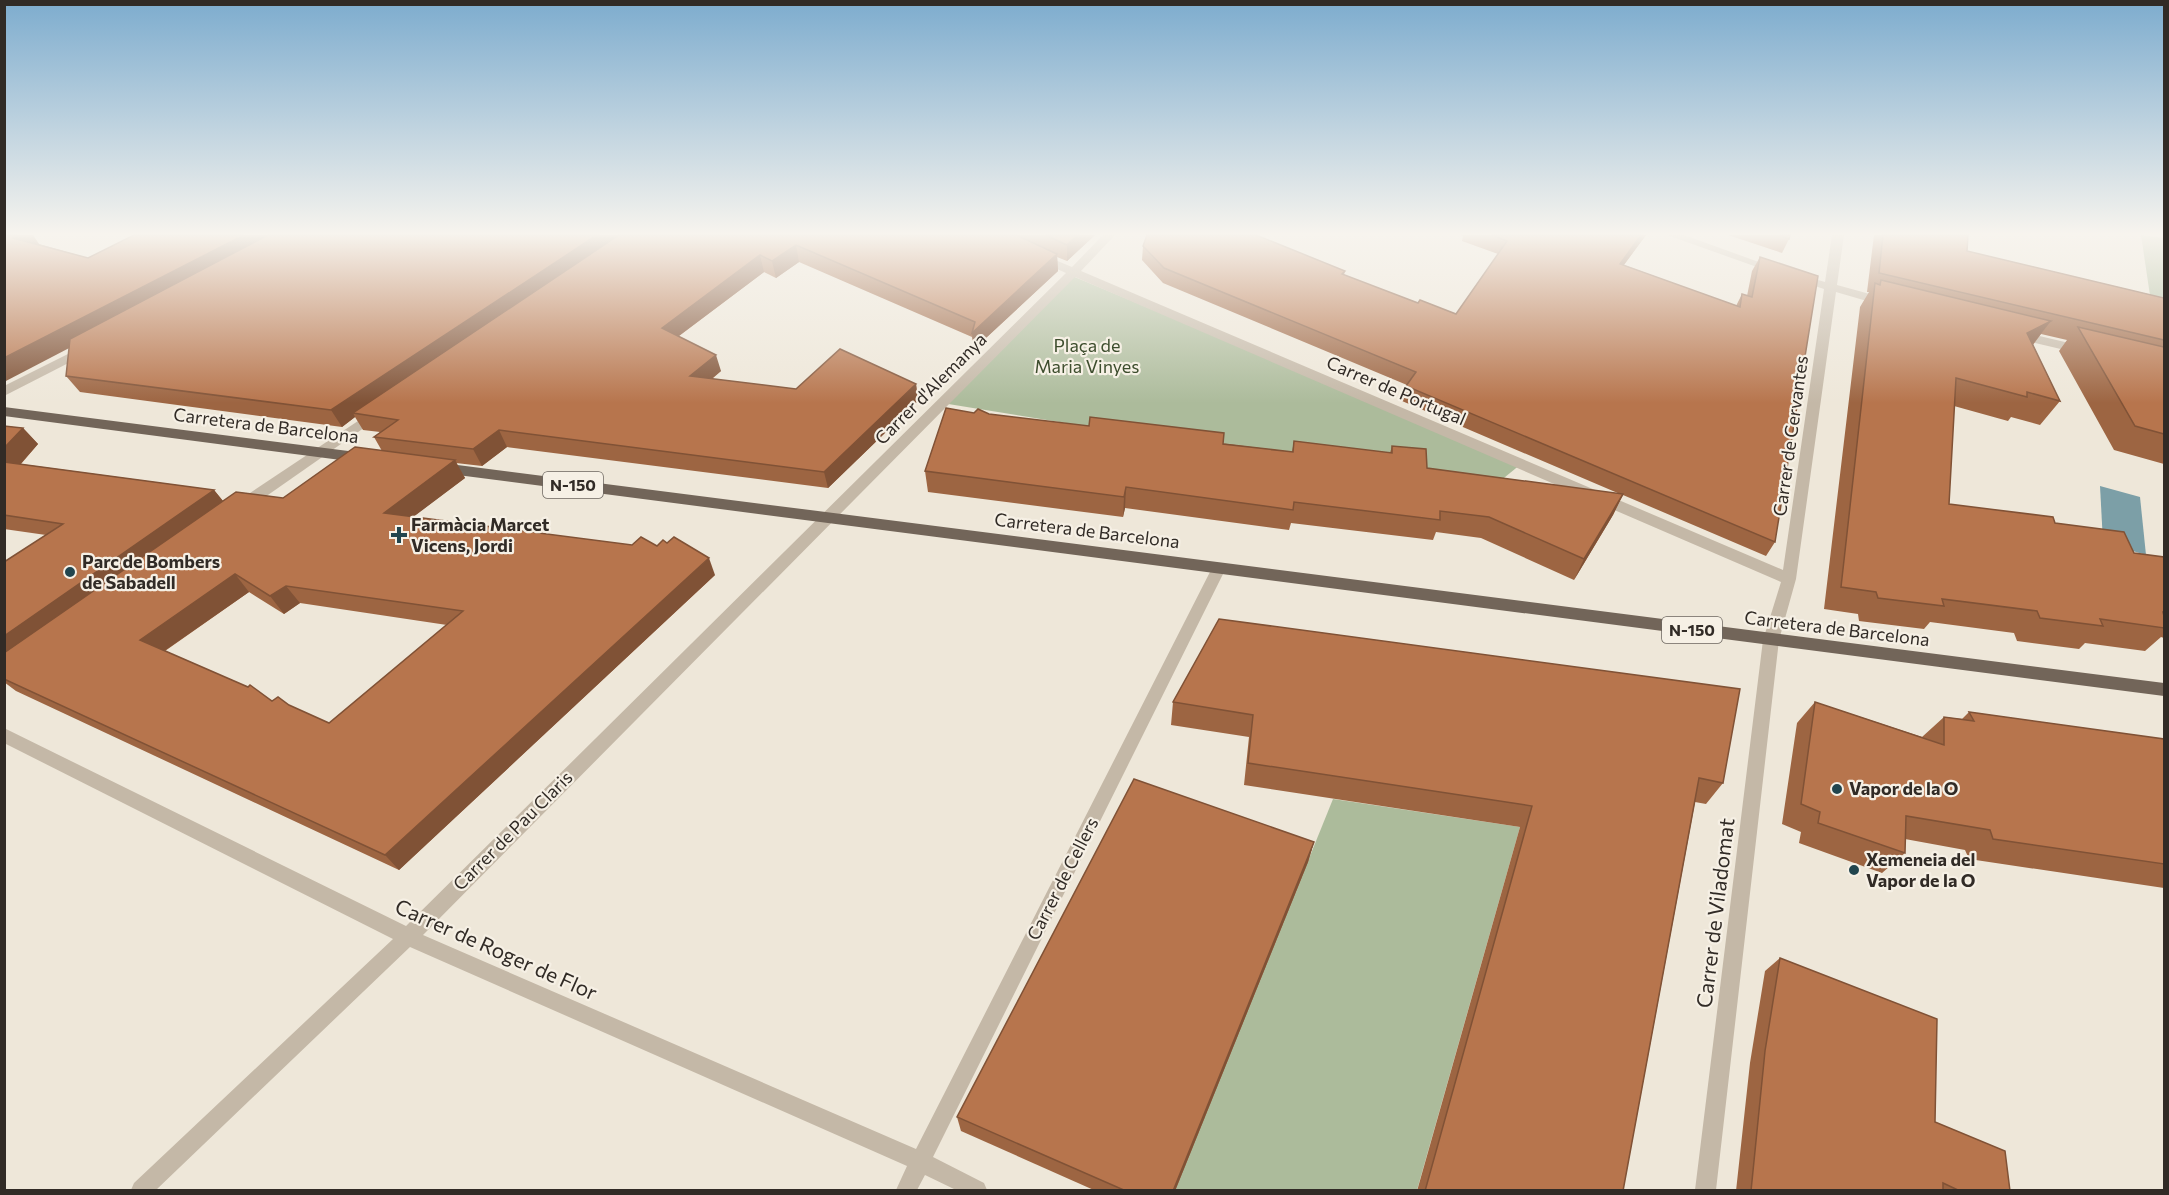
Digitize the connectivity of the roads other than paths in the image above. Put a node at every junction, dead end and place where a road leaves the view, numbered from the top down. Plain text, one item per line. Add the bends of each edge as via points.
1 (1053, 291) edge
2 (1119, 291) edge
3 (1830, 291) edge
4 (1837, 291) edge
5 (1899, 306) edge
6 (2003, 331) edge
7 (93, 346) edge
8 (2095, 354) edge
9 (4, 392) edge
10 (389, 404) edge
11 (4, 411) edge
12 (317, 452) junction
13 (375, 459) edge
14 (433, 467) edge
15 (231, 513) edge
16 (828, 517) junction
17 (1219, 568) junction
18 (1789, 579) junction
19 (1772, 640) junction
20 (2164, 690) edge
21 (4, 735) edge
22 (408, 937) junction
23 (921, 1162) junction
24 (141, 1191) edge
25 (906, 1191) edge
26 (978, 1191) edge
27 (1706, 1191) edge

1 - 16 street, Carrer d'Alemanya
2 - 18 street, Carrer de Portugal
3 - 18 street, Carrer de Cervantes
4 - 5 street
6 - 8 street
7 - 9 street
10 - 12 street
11 - 12 main road, Carretera de Barcelona
12 - 13 main road, Carretera de Barcelona
12 - 15 street
14 - 16 main road, Carretera de Barcelona / N-150
16 - 17 main road, Carretera de Barcelona / N-150
16 - 22 street, Carrer de Pau Claris
17 - 19 main road, Carretera de Barcelona / N-150
17 - 23 street, Carrer de Cellers
18 - 19 street, Carrer de Cervantes
19 - 20 main road, Carretera de Barcelona / N-150
19 - 27 street, Carrer de Viladomat
21 - 22 street, Carrer de Roger de Flor
22 - 23 street, Carrer de Roger de Flor
22 - 24 street, Carrer de Pau Claris
23 - 25 street, Carrer de Cellers
23 - 26 street, Carrer de Roger de Flor

